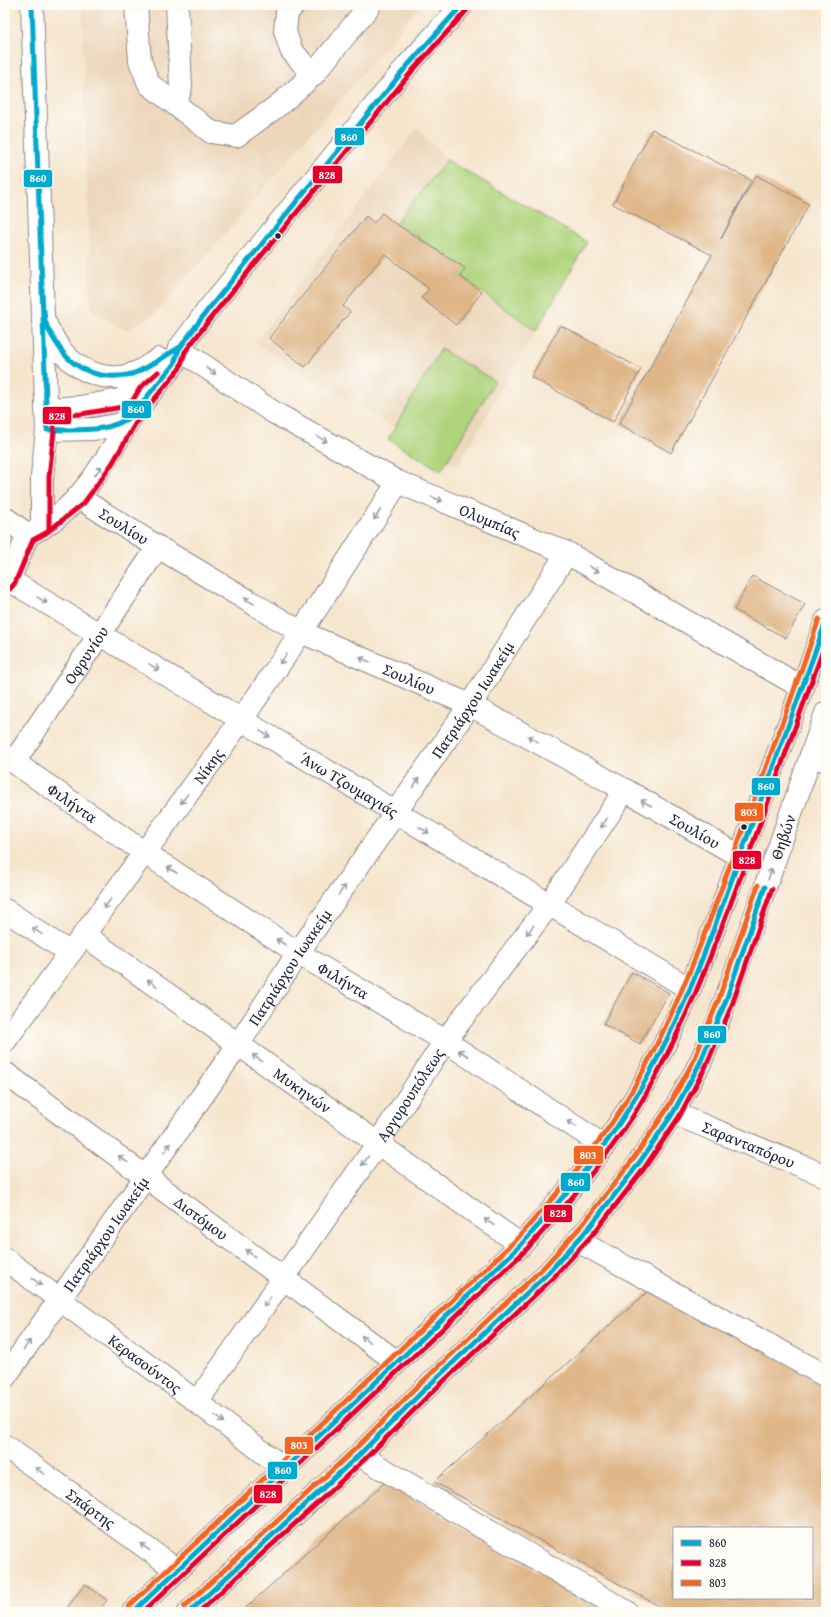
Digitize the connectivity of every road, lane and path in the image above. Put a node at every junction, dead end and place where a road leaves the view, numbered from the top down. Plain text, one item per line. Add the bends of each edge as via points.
1 (32, 5) edge
2 (136, 5) edge
3 (177, 5) edge
4 (294, 5) edge
5 (462, 5) edge
6 (362, 8) edge
7 (313, 75) junction
8 (176, 104) junction
9 (44, 322) junction
10 (179, 349) junction
11 (159, 359) junction
12 (132, 415) junction
13 (46, 420) junction
14 (398, 482) junction
15 (79, 498) junction
16 (5, 518) edge
17 (35, 532) junction
18 (158, 547) junction
19 (567, 553) junction
20 (7, 582) edge
21 (826, 621) edge
22 (301, 632) junction
23 (99, 633) junction
24 (803, 688) junction
25 (470, 705) junction
26 (826, 713) edge
27 (241, 719) junction
28 (818, 758) edge
29 (9, 759) edge
30 (625, 790) junction
31 (395, 812) junction
32 (145, 853) junction
33 (741, 857) junction
34 (549, 905) junction
35 (5, 910) edge
36 (84, 935) junction
37 (70, 953) junction
38 (298, 953) junction
39 (690, 989) junction
40 (5, 1041) edge
41 (445, 1041) junction
42 (238, 1045) junction
43 (5, 1073) edge
44 (673, 1113) junction
45 (378, 1143) junction
46 (604, 1146) junction
47 (147, 1176) junction
48 (826, 1176) edge
49 (578, 1241) junction
50 (521, 1245) junction
51 (5, 1259) edge
52 (283, 1278) junction
53 (60, 1299) junction
54 (397, 1362) junction
55 (826, 1376) edge
56 (5, 1378) edge
57 (197, 1402) junction
58 (5, 1446) edge
59 (360, 1455) junction
60 (285, 1469) junction
61 (177, 1570) junction
62 (132, 1612) edge
63 (189, 1612) edge
64 (627, 1612) edge

1 - 9 street
2 - 8 street via 140,61 150,84
3 - 8 street via 181,87
4 - 7 street via 287,12 285,31 291,50
5 - 10 street via 403,72 207,311
6 - 7 street
7 - 8 street via 280,104 236,136 211,132
9 - 11 street via 64,355 79,368 97,375 112,377 133,374
9 - 13 street
10 - 11 street
10 - 12 street via 174,364
10 -> 14 street, Ολυμπίας via 273,412
11 - 13 street via 128,395 120,400 80,408
12 - 13 street via 117,425 94,429
15 -> 12 street via 106,460
13 - 17 street
14 -> 19 street, Ολυμπίας
14 -> 22 street, Νίκης
15 - 17 street
15 - 18 street, Σουλίου
16 - 17 street
17 - 20 street
22 -> 18 street, Σουλίου
18 - 23 street, Οφρυνίου
19 -> 24 street, Ολυμπίας
19 - 25 street, Πατριάρχου Ιωακείμ
20 -> 23 street, Άνω Τζουμαγιάς
21 - 24 street, Θηβών
25 -> 22 street, Σουλίου
22 -> 27 street, Νίκης
23 -> 27 street, Άνω Τζουμαγιάς
23 - 29 street, Οφρυνίου
24 - 33 street, Θηβών
30 -> 25 street, Σουλίου
31 -> 25 street, Πατριάρχου Ιωακείμ
26 - 28 street, Θηβών
27 -> 31 street, Άνω Τζουμαγιάς
27 -> 32 street, Νίκης
44 -> 28 street, Θηβών via 700,1063 719,1019
29 - 32 street, Φιλήντα
33 -> 30 street, Σουλίου
30 -> 34 street, Αργυρουπόλεως
31 -> 34 street, Άνω Τζουμαγιάς
38 -> 31 street, Πατριάρχου Ιωακείμ
32 -> 36 street, Νίκης
38 -> 32 street, Φιλήντα
33 - 39 street, Θηβών
34 - 39 street, Άνω Τζουμαγιάς
34 -> 41 street, Αργυρουπόλεως
37 -> 35 street
36 - 37 street, Νίκης
42 -> 36 street, Μυκηνών
37 - 40 street, Νίκης
38 - 41 street, Φιλήντα
38 - 42 street, Πατριάρχου Ιωακείμ
39 - 46 street, Θηβών via 665,1045 639,1093
41 - 45 street, Αργυρουπόλεως
46 -> 41 street, Φιλήντα
45 -> 42 street, Μυκηνών
47 -> 42 street, Πατριάρχου Ιωακείμ
47 -> 43 street, Διστόμου
44 - 48 street, Σαρανταπόρου
44 - 49 street, Θηβών via 637,1166
50 -> 45 street, Μυκηνών
45 -> 52 street, Αργυρουπόλεως
46 - 50 street, Θηβών
52 -> 47 street, Διστόμου
47 - 53 street, Πατριάρχου Ιωακείμ
49 - 55 street
49 - 59 street, Θηβών
50 - 54 street, Θηβών
51 -> 53 street, Κερασούντος
54 -> 52 street, Διστόμου
52 -> 57 street, Αργυρουπόλεως
56 -> 53 street, Πατριάρχου Ιωακείμ
53 - 57 street, Κερασούντος
54 - 60 street, Θηβών
57 -> 60 street, Κερασούντος
61 -> 58 street, Σπάρτης
59 - 63 street, Θηβών
59 - 64 street
60 - 61 street, Θηβών
61 - 62 street, Θηβών

